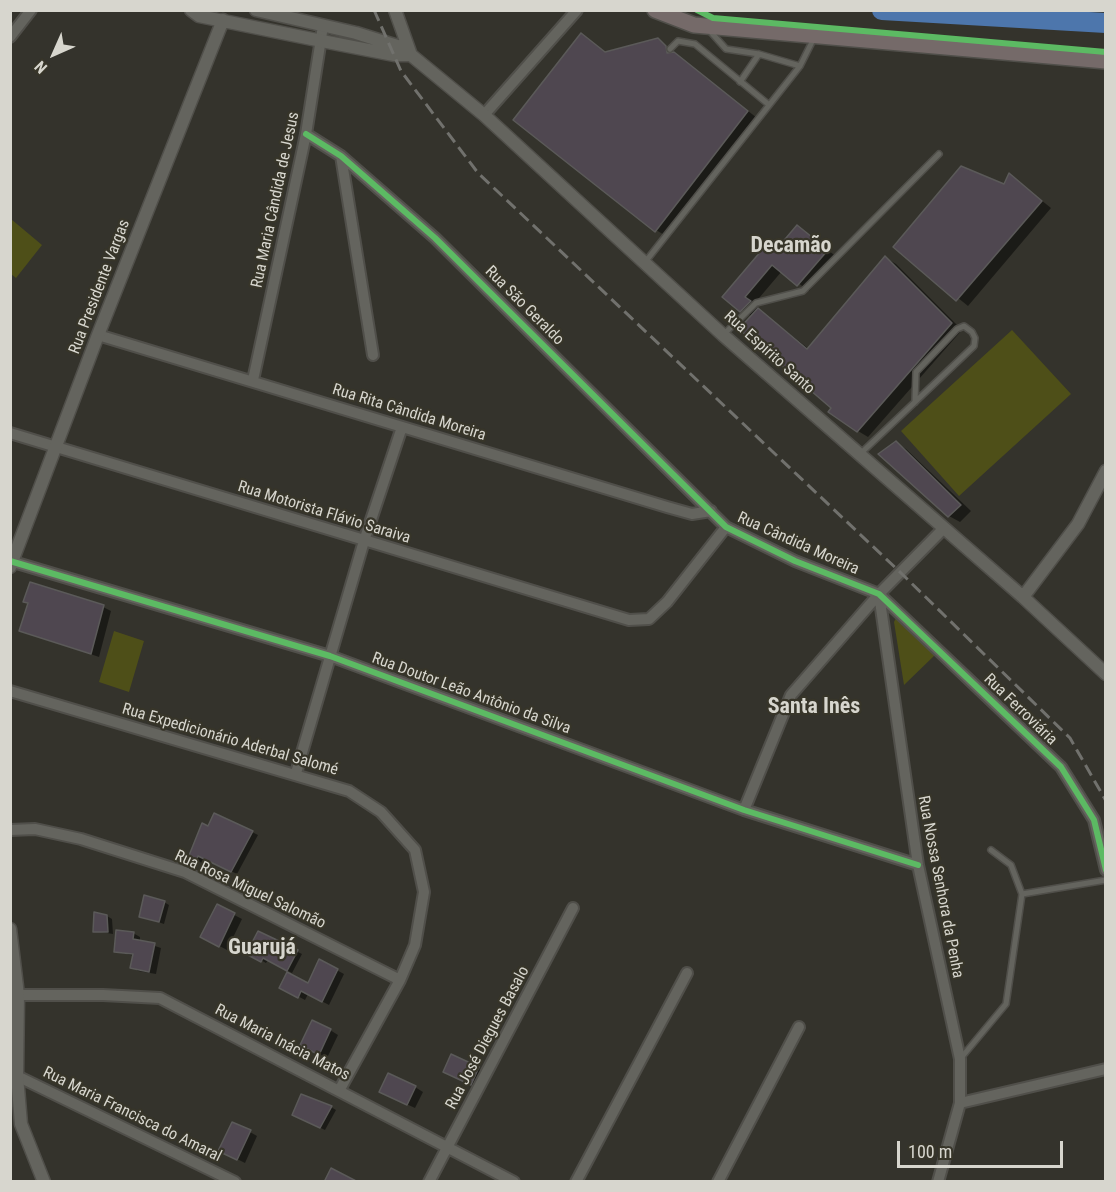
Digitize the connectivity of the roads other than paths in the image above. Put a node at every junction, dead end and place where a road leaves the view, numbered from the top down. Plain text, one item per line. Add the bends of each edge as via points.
1 (31, 10) edge
2 (191, 10) edge
3 (256, 10) edge
4 (394, 10) edge
5 (576, 10) edge
6 (654, 10) edge
7 (223, 20) junction
8 (323, 26) junction
9 (706, 27) junction
10 (815, 36) junction
11 (10, 37) edge
12 (322, 41) junction
13 (670, 49) dead end
14 (409, 52) junction
15 (759, 54) junction
16 (1106, 61) edge
17 (800, 66) junction
18 (740, 82) junction
19 (768, 104) junction
20 (484, 115) junction
21 (306, 134) junction
22 (939, 154) dead end
23 (341, 156) junction
24 (646, 261) junction
25 (98, 335) junction
26 (723, 335) junction
27 (373, 355) dead end
28 (253, 380) junction
29 (915, 402) junction
30 (402, 427) junction
31 (10, 433) edge
32 (57, 447) junction
33 (859, 455) junction
34 (1106, 471) edge
35 (711, 511) junction
36 (726, 526) junction
37 (943, 529) junction
38 (364, 541) junction
39 (11, 563) edge
40 (879, 594) junction
41 (1023, 597) junction
42 (330, 656) junction
43 (1106, 674) edge
44 (10, 691) edge
45 (296, 773) junction
46 (744, 810) junction
47 (10, 830) edge
48 (991, 850) dead end
49 (918, 865) junction
50 (1106, 870) edge
51 (1106, 880) edge
52 (1022, 894) junction
53 (573, 908) dead end
54 (10, 929) edge
55 (687, 973) dead end
56 (400, 980) junction
57 (18, 995) junction
58 (799, 1027) dead end
59 (960, 1059) junction
60 (1106, 1069) edge
61 (14, 1076) edge
62 (340, 1089) junction
63 (960, 1103) junction
64 (448, 1147) junction
65 (44, 1182) edge
66 (235, 1182) edge
67 (429, 1182) edge
68 (514, 1182) edge
69 (576, 1182) edge
70 (718, 1182) edge
71 (938, 1182) edge

1 - 11 street
2 - 7 street via 199,16
3 - 8 street
4 - 14 street
5 - 20 street
6 - 9 main road
7 - 12 street
7 - 25 street, Rua Presidente Vargas
8 - 12 street, Rua Maria Cândida de Jesus
8 - 14 street
9 - 10 main road
9 - 15 lane via 726,49
10 - 16 main road
10 - 17 lane
12 - 14 street via 394,55
12 - 21 street, Rua Maria Cândida de Jesus
13 - 18 lane via 678,41 695,44
14 - 20 street, Rua Espírito Santo
15 - 17 lane
15 - 18 lane
17 - 19 lane
18 - 19 lane
19 - 24 lane
20 - 24 street, Rua Espírito Santo
21 - 23 street, Rua São Geraldo
21 - 28 street, Rua Maria Cândida de Jesus
22 - 26 lane via 803,291 756,303
23 - 27 street
23 - 35 street, Rua São Geraldo via 435,238
24 - 26 street, Rua Espírito Santo
25 - 28 street, Rua Rita Cândida Moreira
25 - 32 street, Rua Presidente Vargas
26 - 33 street, Rua Espírito Santo
28 - 30 street, Rua Rita Cândida Moreira
29 - 29 lane via 974,346 975,338 964,326 916,372
29 - 33 lane
30 - 35 street, Rua Rita Cândida Moreira via 692,514
30 - 38 street
31 - 32 street, Rua Motorista Flávio Saraiva
32 - 38 street, Rua Motorista Flávio Saraiva
32 - 39 street, Rua Presidente Vargas
33 - 37 street, Rua Espírito Santo
34 - 41 street via 1078,524
35 - 36 street, Rua Cândida Moreira
36 - 38 street, Rua Motorista Flávio Saraiva via 667,602 649,619 629,620
36 - 40 street, Rua Cândida Moreira via 795,561
37 - 40 street
37 - 41 street, Rua Espírito Santo
38 - 42 street
39 - 42 street, Rua Doutor Leão Antônio da Silva
40 - 46 street via 791,695
40 - 49 street, Rua Nossa Senhora da Penha
40 - 50 street, Rua Ferroviária via 1061,767 1094,820
41 - 43 street, Rua Espírito Santo
42 - 45 street
42 - 46 street, Rua Doutor Leão Antônio da Silva
44 - 45 street, Rua Expedicionário Aderbal Salomé
45 - 56 street, Rua Expedicionário Aderbal Salomé via 349,790 381,812 415,850 424,892 415,945
46 - 49 street, Rua Doutor Leão Antônio da Silva
47 - 56 street, Rua Rosa Miguel Salomão via 35,829 81,839 185,872
48 - 52 lane via 1011,865
49 - 59 street, Rua Nossa Senhora da Penha
51 - 52 lane
52 - 59 lane via 1006,1004
53 - 64 street, Rua José Diegues Basalo
54 - 57 street
55 - 69 street
56 - 62 street, Rua Expedicionário Aderbal Salomé
57 - 61 street
57 - 62 street, Rua Maria Inácia Matos via 160,998
58 - 70 street
59 - 63 street, Rua Nossa Senhora da Penha
60 - 63 street
61 - 65 street via 21,1124
61 - 66 street, Rua Maria Francisca do Amaral
62 - 64 street, Rua Maria Inácia Matos
63 - 71 street, Rua Nossa Senhora da Penha
64 - 67 street, Rua José Diegues Basalo
64 - 68 street, Rua Maria Inácia Matos

